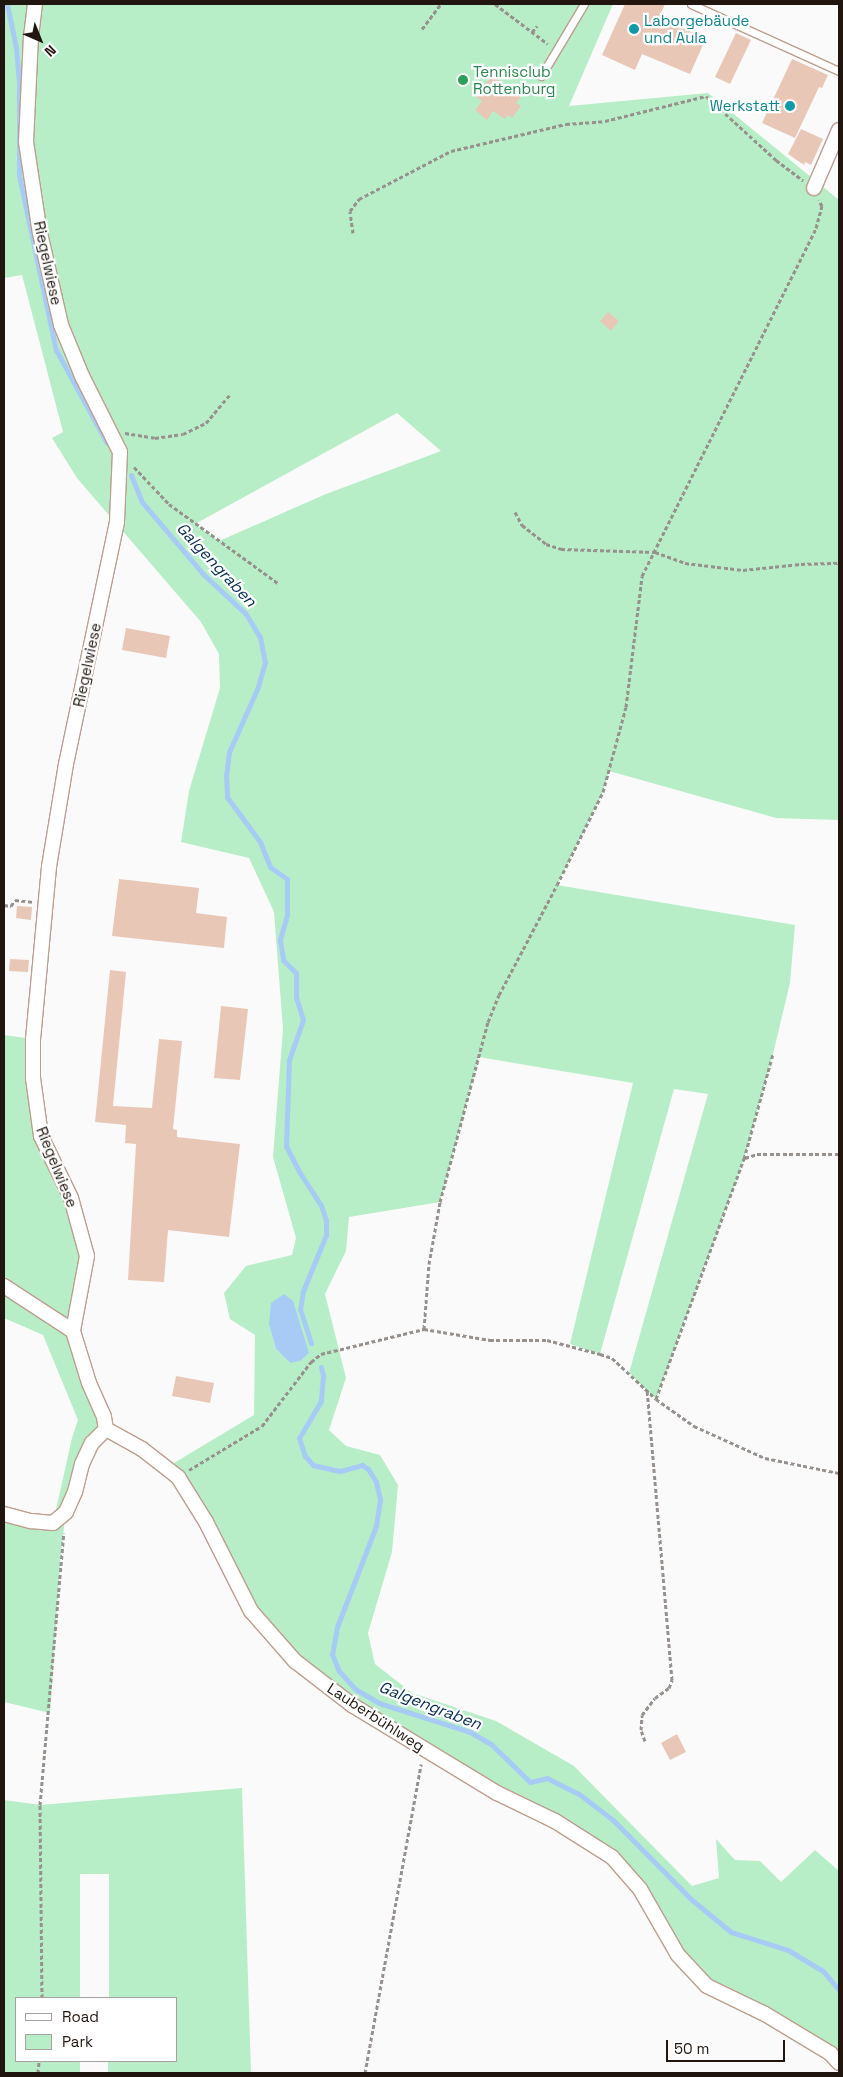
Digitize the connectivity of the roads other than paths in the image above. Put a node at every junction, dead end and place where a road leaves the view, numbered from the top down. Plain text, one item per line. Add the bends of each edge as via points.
1 (35, 4) edge
2 (584, 4) edge
3 (691, 4) edge
4 (839, 71) edge
5 (541, 76) dead end
6 (839, 130) edge
7 (814, 188) road end
8 (4, 1286) edge
9 (73, 1331) junction
10 (106, 1429) junction
11 (4, 1514) edge
12 (839, 2063) edge

1 - 9 street, Riegelwiese via 26,142 40,233 61,325 120,452 117,522 66,764 49,867 34,1039 33,1078 41,1136 71,1198 87,1256
2 - 5 lane
3 - 4 lane
6 - 7 street
8 - 9 street
9 - 10 street
10 - 11 street via 92,1443 66,1512 53,1523
10 - 12 street, Lauberbühlweg via 142,1449 178,1477 206,1522 251,1611 295,1661 352,1705 497,1793 555,1821 612,1857 640,1890 678,1955 706,1986 830,2052

